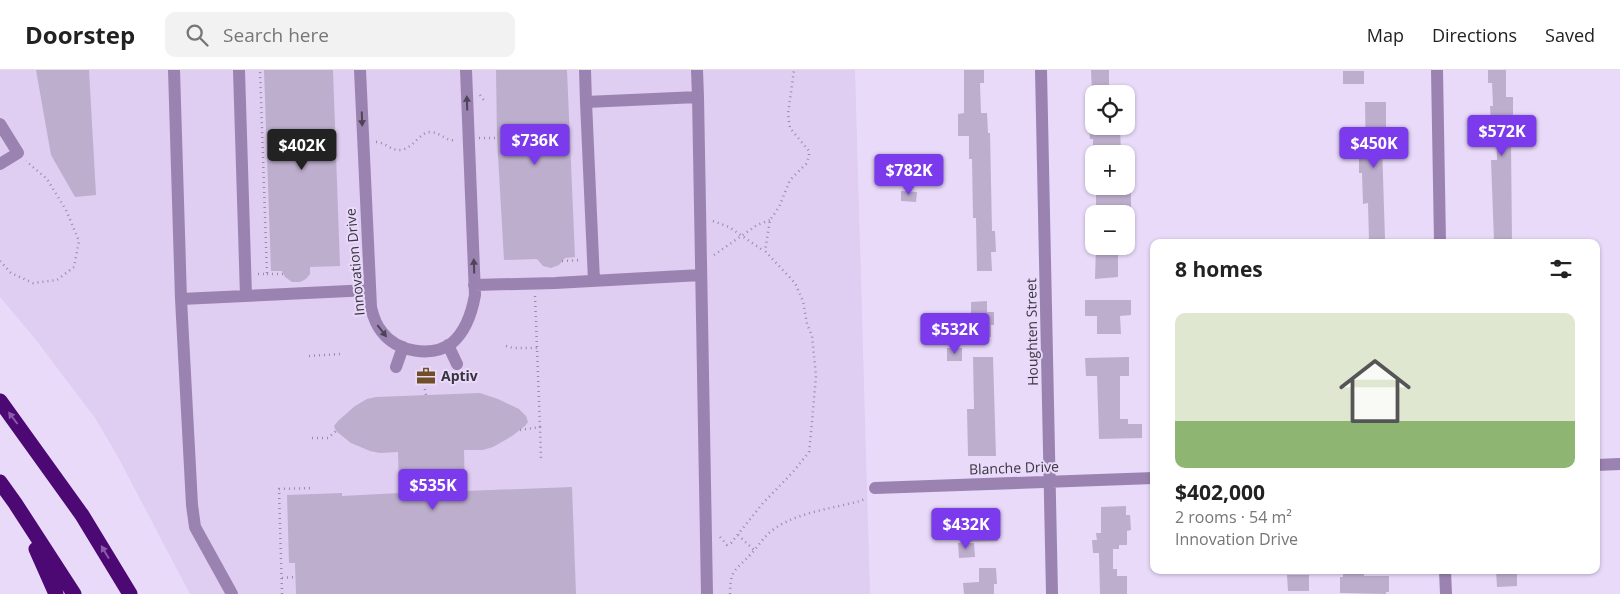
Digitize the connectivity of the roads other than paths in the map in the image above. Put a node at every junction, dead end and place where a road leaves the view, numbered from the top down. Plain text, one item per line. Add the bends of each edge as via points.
1 (174, 70) edge
2 (239, 70) edge
3 (360, 70) edge
4 (466, 70) edge
5 (585, 70) edge
6 (697, 70) edge
7 (1041, 70) edge
8 (1437, 70) edge
9 (698, 97) junction
10 (586, 102) junction
11 (0, 124) edge
12 (0, 164) edge
13 (1440, 239) edge
14 (700, 275) junction
15 (594, 281) junction
16 (474, 285) junction
17 (370, 290) junction
18 (246, 296) junction
19 (181, 299) junction
20 (448, 345) junction
21 (402, 347) junction
22 (457, 364) dead end
23 (396, 367) dead end
24 (0, 401) edge
25 (1600, 464) edge
26 (1620, 464) edge
27 (1150, 478) edge
28 (1050, 481) junction
29 (0, 482) edge
30 (874, 488) road end
31 (15, 503) junction
32 (1445, 574) edge
33 (56, 594) edge
34 (74, 594) edge
35 (130, 594) edge
36 (232, 594) edge
37 (707, 594) edge
38 (1052, 594) edge
39 (1446, 594) edge

1 - 19 street
2 - 18 street
3 -> 17 street, Innovation Drive
16 -> 4 street
5 - 10 street
6 - 9 street
7 - 28 street, Houghten Street
8 - 13 street
9 - 10 street
9 - 14 street via 706,218
10 - 15 street
11 - 12 street via 18,153
14 - 15 street
14 - 37 street
15 - 16 street
16 - 20 street via 475,295 468,320 461,333
17 - 18 street
17 -> 21 street, Innovation Drive via 375,321 390,340
18 - 19 street
19 - 36 street via 195,527
20 - 21 street, Innovation Drive via 426,352
20 - 22 street
21 - 23 street
35 -> 24 highway via 82,515
25 - 26 street
27 - 28 street, Blanche Drive
28 - 30 street, Blanche Drive
28 - 38 street, Houghten Street
29 - 31 highway
31 - 33 highway
31 - 34 highway
32 - 39 street

